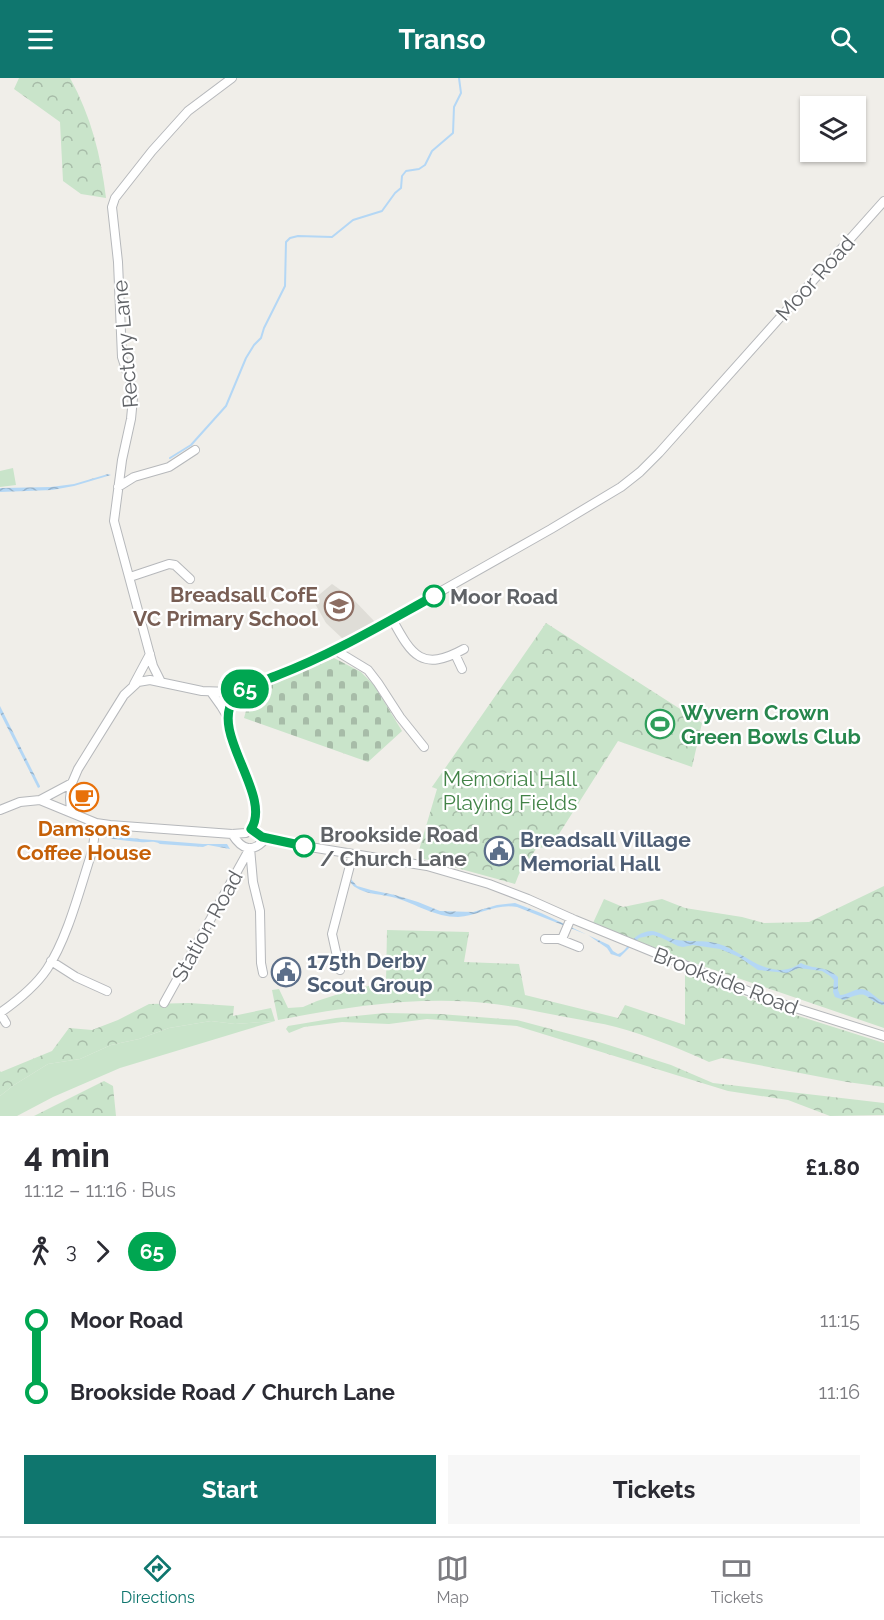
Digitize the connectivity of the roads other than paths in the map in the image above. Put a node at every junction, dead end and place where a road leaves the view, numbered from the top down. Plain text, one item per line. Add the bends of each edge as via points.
1 (232, 78) edge
2 (884, 201) edge
3 (195, 450) dead end
4 (122, 464) junction
5 (142, 475) junction
6 (118, 487) junction
7 (130, 577) junction
8 (190, 579) dead end
9 (393, 619) junction
10 (464, 649) dead end
11 (335, 650) junction
12 (150, 654) junction
13 (455, 654) junction
14 (462, 669) dead end
15 (161, 682) junction
16 (133, 686) junction
17 (242, 690) junction
18 (211, 692) junction
19 (227, 717) junction
20 (424, 747) dead end
21 (72, 783) junction
22 (40, 800) junction
23 (0, 810) edge
24 (71, 812) junction
25 (96, 823) junction
26 (251, 829) junction
27 (232, 834) junction
28 (266, 838) junction
29 (250, 849) junction
30 (353, 854) junction
31 (569, 924) junction
32 (545, 939) dead end
33 (562, 939) junction
34 (579, 947) dead end
35 (51, 961) junction
36 (340, 970) dead end
37 (263, 973) dead end
38 (88, 983) junction
39 (107, 991) dead end
40 (84, 993) dead end
41 (164, 1003) dead end
42 (0, 1013) edge
43 (6, 1023) dead end
44 (884, 1036) edge

1 - 4 street, Rectory Lane via 188,111 152,151 112,207 122,357 133,391
2 - 9 street, Moor Road via 640,472 551,529
3 - 5 street via 169,467
4 - 5 street
4 - 6 street, Rectory Lane
5 - 6 street
6 - 7 street, Rectory Lane via 115,529
7 - 8 street via 169,564 180,568
7 - 12 street, Rectory Lane
9 - 11 street, Moor Road
9 - 13 street via 416,655 434,661
10 - 13 street
11 - 17 street, Moor Road
11 - 20 street via 368,670
12 - 15 street, Rectory Lane
12 - 16 street
13 - 14 street
15 - 16 street via 142,680
15 - 18 street, Moor Road
16 - 21 street
17 - 18 street, Moor Road
17 - 19 street via 233,699
18 - 19 street
19 - 26 street via 255,801
21 - 22 street
21 - 24 street
22 - 23 street
22 - 24 street
24 - 25 street
25 - 27 street
25 - 35 street via 82,882
26 - 27 street
26 - 28 street, Brookside Road
27 - 29 street, Station Road via 241,846
28 - 29 street, Station Road
28 - 30 street, Brookside Road
29 - 37 street via 260,911
29 - 41 street, Station Road
30 - 31 street, Brookside Road via 455,873 518,894
30 - 36 street via 332,934
31 - 33 street
31 - 44 street, Brookside Road via 626,942 770,1000
32 - 33 street
33 - 34 street
35 - 38 street
35 - 42 street via 31,988
38 - 39 street
38 - 40 street
42 - 43 street

